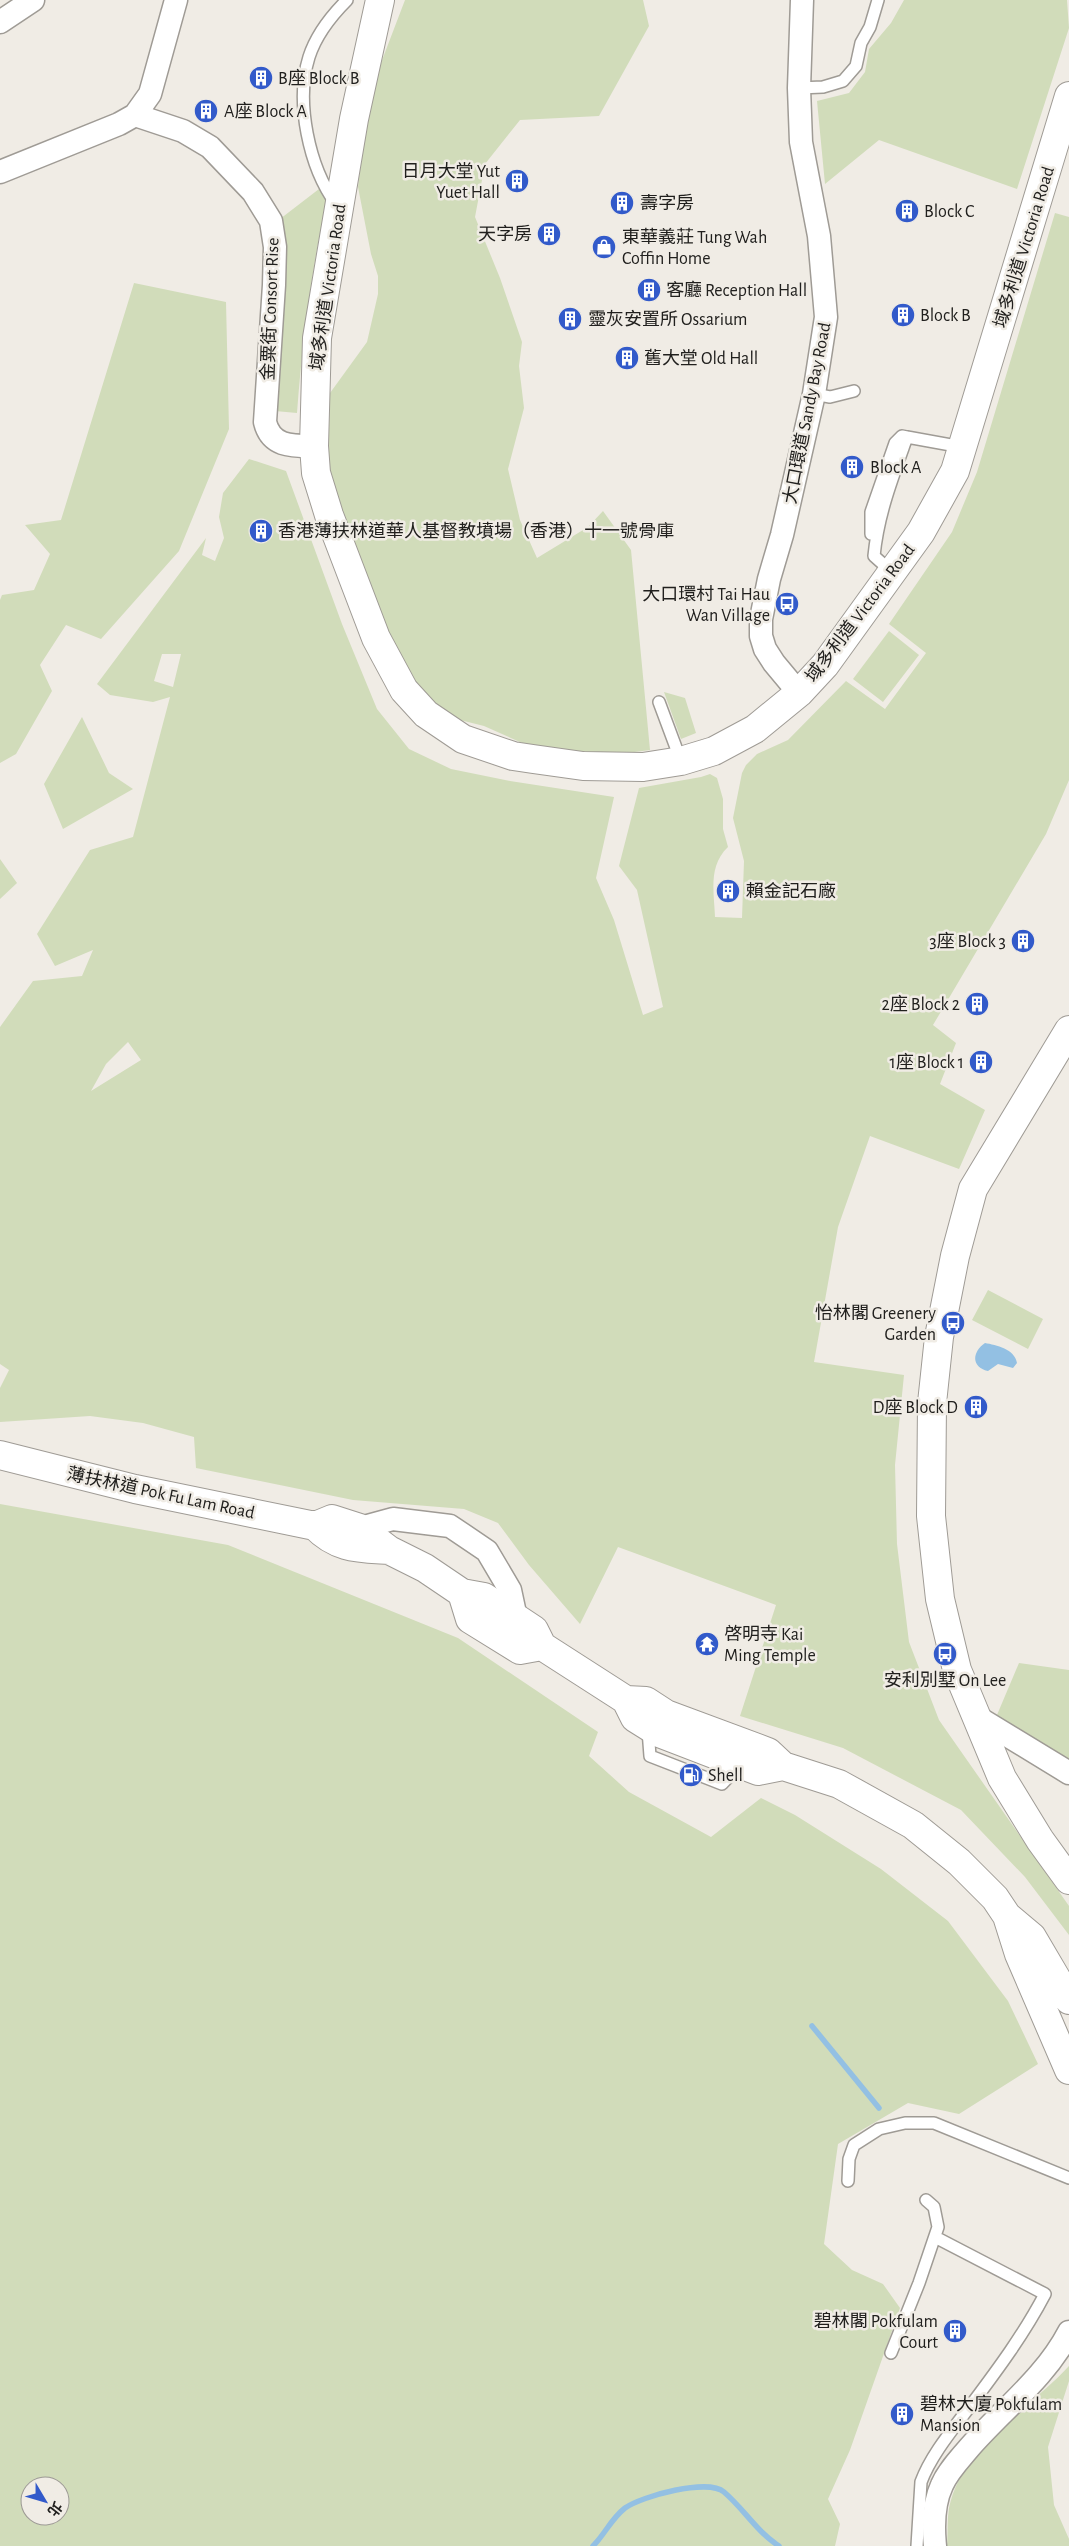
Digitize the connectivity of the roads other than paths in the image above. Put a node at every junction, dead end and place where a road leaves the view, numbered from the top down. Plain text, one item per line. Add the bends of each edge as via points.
1 (33, 0) edge
2 (176, 0) edge
3 (347, 0) edge
4 (380, 0) edge
5 (802, 0) edge
6 (878, 0) edge
7 (0, 22) edge
8 (799, 88) junction
9 (1069, 96) edge
10 (135, 115) junction
11 (0, 172) edge
12 (339, 204) junction
13 (854, 391) dead end
14 (814, 394) junction
15 (314, 446) junction
16 (964, 447) junction
17 (883, 564) junction
18 (799, 692) junction
19 (659, 702) dead end
20 (681, 761) junction
21 (1069, 1030) edge
22 (3, 1458) edge
23 (315, 1526) junction
24 (360, 1528) junction
25 (389, 1550) junction
26 (462, 1593) junction
27 (516, 1618) junction
28 (542, 1646) junction
29 (626, 1700) junction
30 (977, 1717) junction
31 (783, 1766) junction
32 (1069, 1773) edge
33 (1069, 1880) edge
34 (1007, 1916) junction
35 (1069, 2000) edge
36 (1069, 2070) edge
37 (1069, 2178) edge
38 (848, 2181) dead end
39 (926, 2200) dead end
40 (935, 2237) junction
41 (1069, 2332) edge
42 (891, 2353) dead end
43 (917, 2546) edge
44 (935, 2546) edge

1 - 7 street
2 - 10 street via 150,94
3 - 12 lane via 316,40 305,76 304,98 310,141 326,191
4 - 12 main road, 域多利道 Victoria Road
5 - 8 street, 大口環道 Sandy Bay Road
6 - 8 lane via 861,43 856,66 843,81 823,87
8 - 14 street, 大口環道 Sandy Bay Road via 802,142 819,236 826,317
9 - 16 main road, 域多利道 Victoria Road
10 - 11 street
10 - 15 street, 金粟街 Consort Rise via 183,131 210,147 249,188 267,214 273,227 275,247 265,422 268,432 278,442 290,446
12 - 15 main road, 域多利道 Victoria Road via 317,338
13 - 14 lane via 830,397
14 - 18 street, 大口環道 Sandy Bay Road via 761,618 765,649
15 - 20 main road, 域多利道 Victoria Road via 322,494 376,638 404,690 426,714 463,739 533,760 619,768
16 - 17 main road, 域多利道 Victoria Road via 937,504
16 - 17 lane via 907,437 880,514
17 - 18 main road, 域多利道 Victoria Road via 825,665
18 - 20 main road, 域多利道 Victoria Road via 755,729 735,741
19 - 20 lane
21 - 30 main road via 973,1189 955,1256 939,1337 932,1403 931,1516 940,1598 957,1670
22 - 23 main road, 薄扶林道 Pok Fu Lam Road
23 - 24 main road, 薄扶林道 Pok Fu Lam Road via 332,1519
23 - 25 main road, 薄扶林道 Pok Fu Lam Road via 326,1538 351,1548
24 - 25 main road, 薄扶林道 Pok Fu Lam Road
24 - 27 street via 393,1519 450,1526 486,1551 510,1590
25 - 26 main road, 薄扶林道 Pok Fu Lam Road via 425,1568
26 - 27 main road, 薄扶林道 Pok Fu Lam Road via 484,1597
26 - 28 main road via 470,1619 520,1650
27 - 28 main road, 薄扶林道 Pok Fu Lam Road via 534,1630
28 - 29 main road, 薄扶林道 Pok Fu Lam Road
29 - 31 main road, 薄扶林道 Pok Fu Lam Road via 646,1701 666,1714 768,1752
29 - 31 main road, 薄扶林道 Pok Fu Lam Road via 634,1718 659,1732 758,1771
30 - 32 street
30 - 33 main road via 1002,1778
31 - 34 main road, 薄扶林道 Pok Fu Lam Road via 839,1784 913,1825 960,1862 995,1898
34 - 35 main road, 薄扶林道 Pok Fu Lam Road via 1032,1937
34 - 36 main road, 薄扶林道 Pok Fu Lam Road via 1019,1954
37 - 38 lane via 934,2123 915,2123 884,2128 858,2142 851,2150
39 - 40 lane via 934,2206 938,2217
40 - 42 lane
40 - 43 lane via 1045,2294 1011,2350 924,2474
41 - 44 street via 1045,2370 951,2469 941,2486 936,2506

